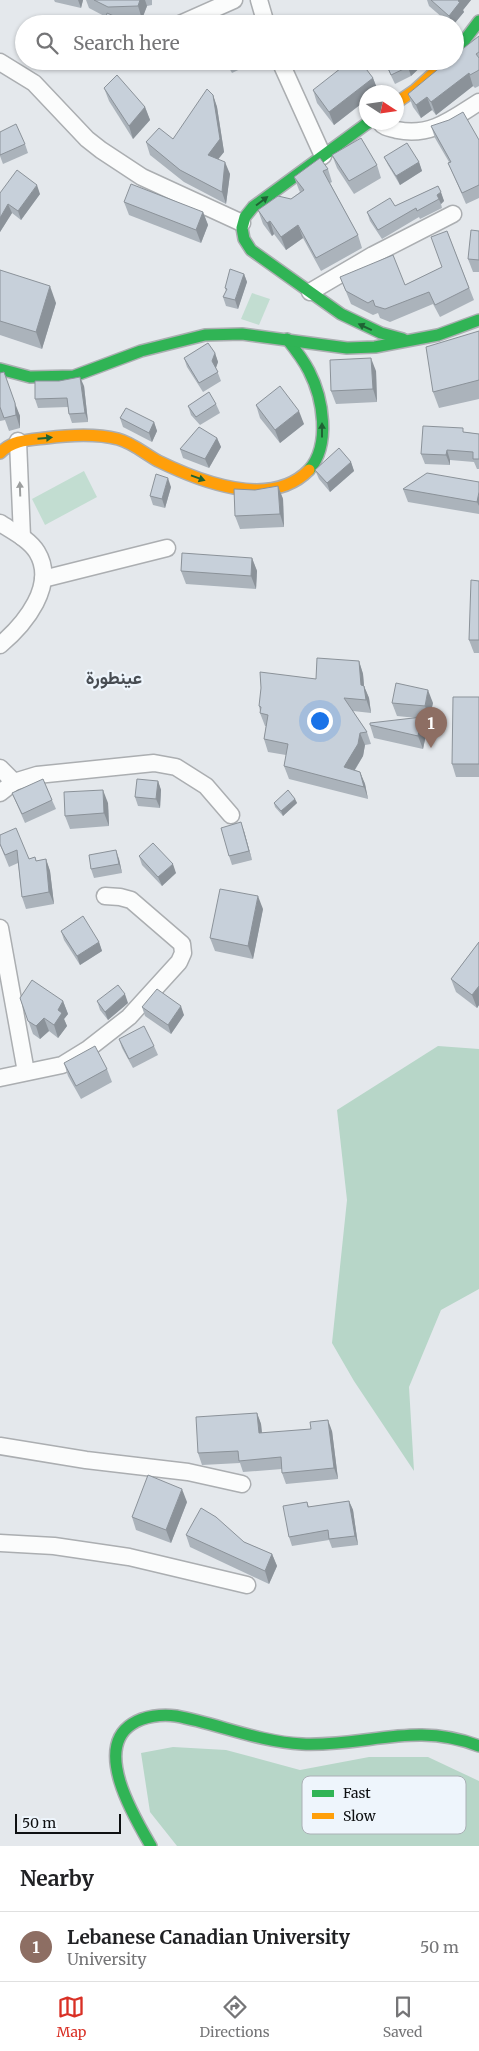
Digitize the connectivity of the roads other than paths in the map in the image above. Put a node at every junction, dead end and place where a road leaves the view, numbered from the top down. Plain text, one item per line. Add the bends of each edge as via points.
1 (234, 0) edge
2 (259, 0) edge
3 (200, 15) edge
4 (263, 15) edge
5 (479, 21) edge
6 (464, 41) edge
7 (0, 62) edge
8 (284, 70) edge
9 (437, 70) edge
10 (404, 98) edge
11 (479, 102) edge
12 (359, 129) edge
13 (397, 130) edge
14 (323, 156) junction
15 (453, 214) dead end
16 (242, 223) junction
17 (310, 292) junction
18 (479, 320) edge
19 (287, 339) junction
20 (411, 340) junction
21 (0, 369) edge
22 (18, 441) junction
23 (0, 453) edge
24 (0, 523) edge
25 (22, 537) junction
26 (168, 548) dead end
27 (43, 580) junction
28 (0, 644) edge
29 (0, 768) edge
30 (14, 782) junction
31 (0, 793) edge
32 (232, 815) dead end
33 (106, 896) dead end
34 (0, 928) edge
35 (26, 1072) junction
36 (0, 1078) edge
37 (0, 1446) edge
38 (242, 1484) dead end
39 (0, 1543) edge
40 (247, 1585) dead end
41 (479, 1746) edge
42 (151, 1846) edge

1 - 3 street
2 - 4 street
5 - 6 main road
7 - 16 street via 34,83 101,150 142,177
8 - 14 street
9 - 10 main road
11 - 13 street via 436,128 424,132
12 - 14 main road
16 -> 14 main road via 253,207
15 - 17 street
16 - 17 main road via 244,242 251,250
20 -> 17 main road via 373,331
18 - 20 main road via 438,335
19 - 20 main road via 347,348
19 - 21 main road via 242,334 205,335 141,351 74,376 30,377
22 -> 19 main road via 106,437 125,442 184,474 210,483 266,491 284,486 308,471 322,445 322,421 310,368
22 - 23 main road
25 -> 22 street
24 - 25 street
25 - 27 street via 36,550 42,564
26 - 27 street
27 - 28 street via 25,620
29 - 30 street
30 - 31 street
30 - 32 street via 36,775 154,763 176,767 206,786
33 - 35 street via 131,900 182,944 183,954 129,1017 88,1049 62,1065
34 - 35 street
35 - 36 street
37 - 38 street via 188,1472
39 - 40 street via 54,1546 129,1557
41 - 42 main road via 443,1735 400,1735 332,1744 290,1743 183,1717 166,1715 136,1719 122,1730 115,1743 114,1757 127,1804

